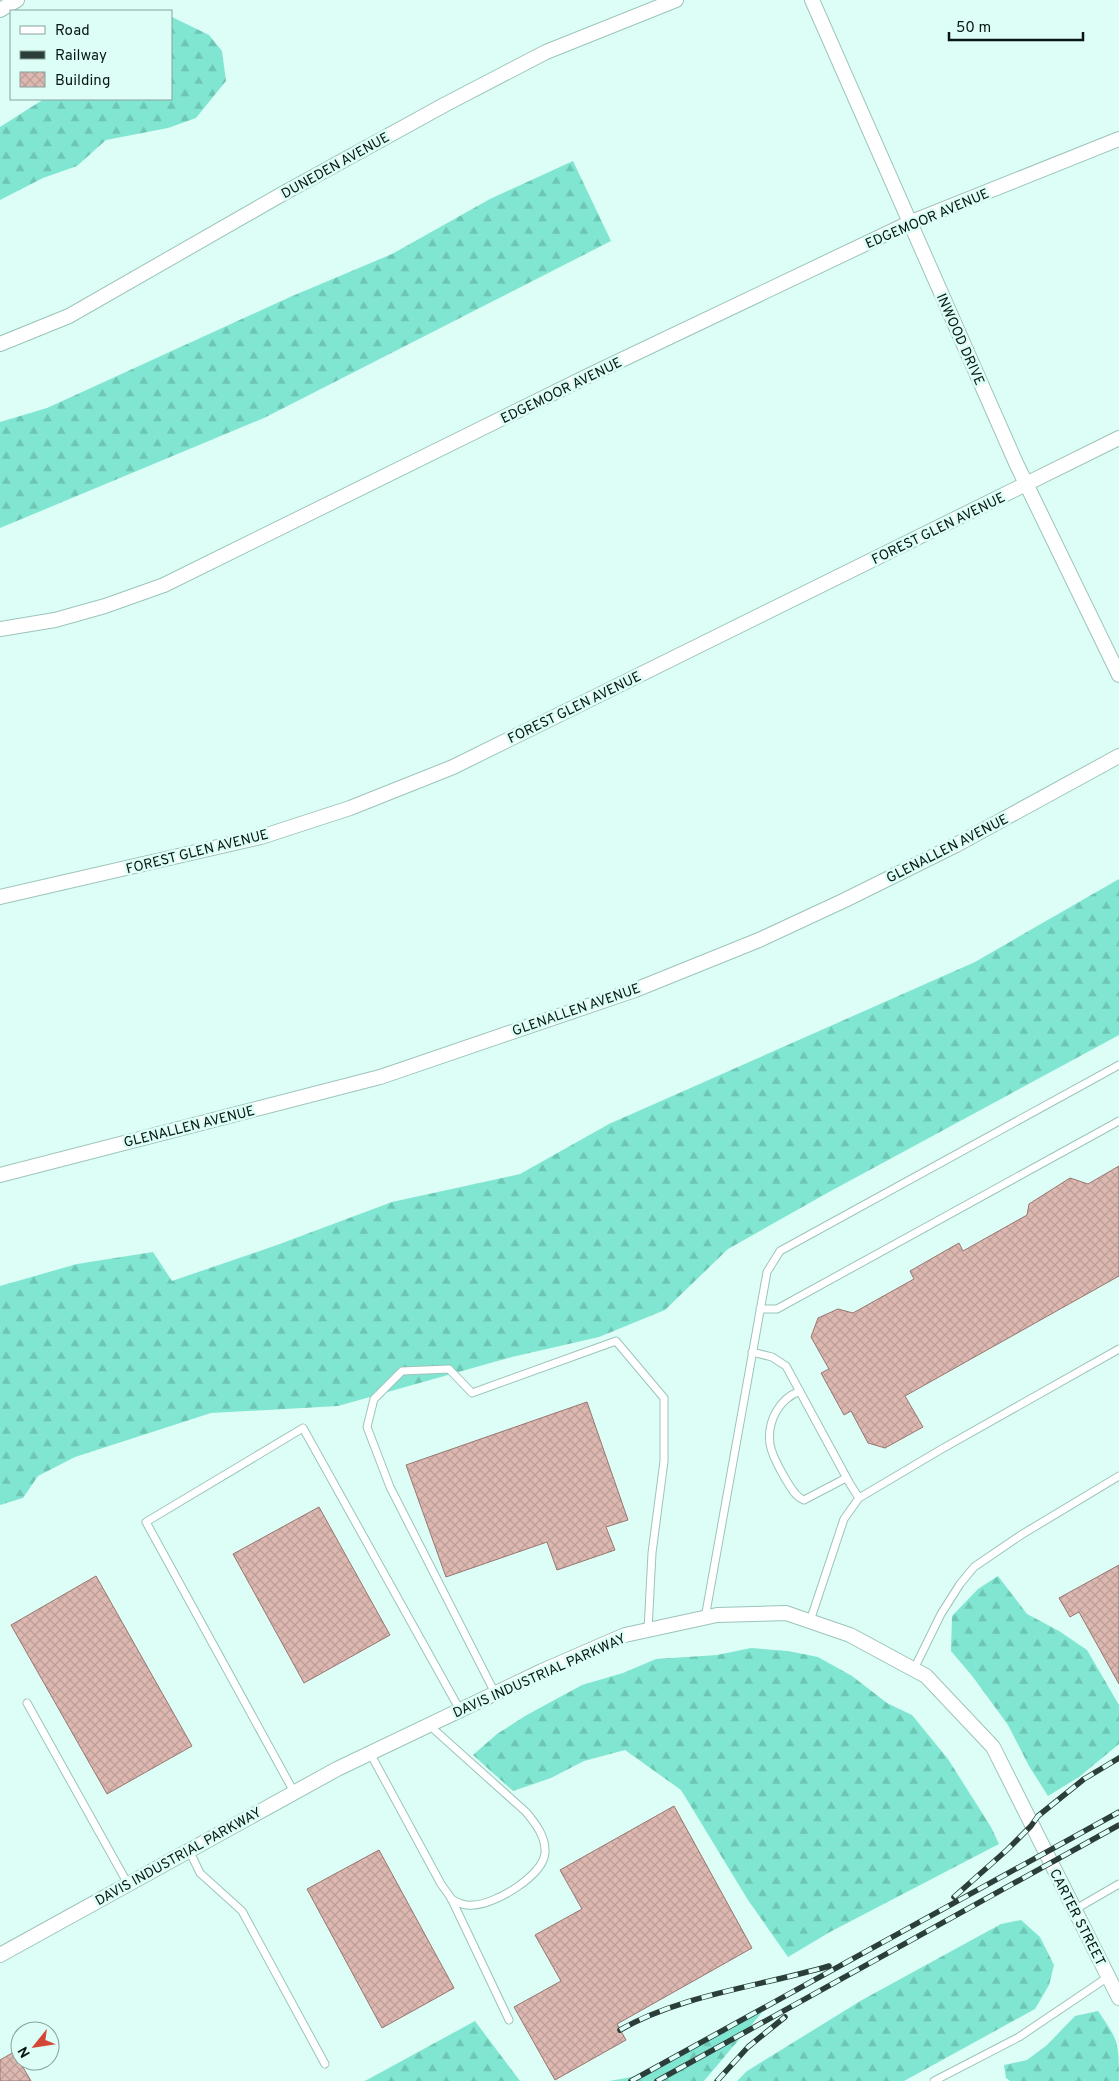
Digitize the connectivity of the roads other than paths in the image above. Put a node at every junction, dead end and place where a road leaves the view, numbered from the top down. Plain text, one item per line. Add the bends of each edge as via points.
1 (17, 0) edge
2 (676, 0) edge
3 (812, 0) edge
4 (0, 10) edge
5 (1119, 139) edge
6 (909, 223) junction
7 (0, 344) edge
8 (1119, 438) edge
9 (1026, 485) junction
10 (0, 629) edge
11 (1119, 675) edge
12 (1119, 756) edge
13 (0, 897) edge
14 (1119, 1065) edge
15 (1119, 1121) edge
16 (0, 1174) edge
17 (760, 1308) junction
18 (1119, 1349) edge
19 (752, 1352) junction
20 (800, 1391) junction
21 (1119, 1476) edge
22 (846, 1478) junction
23 (859, 1498) junction
24 (705, 1618) junction
25 (810, 1621) junction
26 (648, 1630) junction
27 (914, 1670) junction
28 (495, 1693) junction
29 (27, 1703) dead end
30 (460, 1710) junction
31 (429, 1724) junction
32 (370, 1752) junction
33 (294, 1792) junction
34 (1036, 1836) joint
35 (189, 1850) junction
36 (128, 1884) junction
37 (1119, 1884) edge
38 (451, 1898) junction
39 (1074, 1910) junction
40 (0, 1955) edge
41 (1108, 1977) junction
42 (1119, 1998) edge
43 (508, 2020) dead end
44 (325, 2064) dead end
45 (934, 2081) edge

1 - 4 street
2 - 7 street, DUNEDEN AVENUE via 546,52 292,189 68,316
3 - 6 street, INWOOD DRIVE
5 - 6 street, EDGEMOOR AVENUE
6 - 9 street, INWOOD DRIVE
6 - 10 street, EDGEMOOR AVENUE via 594,373 164,585 55,620
8 - 9 street, FOREST GLEN AVENUE
9 - 11 street, INWOOD DRIVE
9 - 13 street, FOREST GLEN AVENUE via 452,767 350,808 261,837
12 - 16 street, GLENALLEN AVENUE via 956,845 854,896 759,940 635,990 380,1077
14 - 17 lane via 780,1251 767,1272
15 - 17 lane via 777,1309
17 - 19 lane
18 - 23 lane
19 - 20 lane via 772,1357 786,1366
19 - 24 lane
20 - 22 lane
20 - 22 lane via 786,1398 772,1420 770,1446 780,1468 797,1496 804,1500
21 - 27 lane via 1021,1534 974,1567 941,1614
22 - 23 lane
23 - 25 lane via 844,1519
24 - 25 street, DAVIS INDUSTRIAL PARKWAY via 786,1614
24 - 26 street, DAVIS INDUSTRIAL PARKWAY
25 - 27 street, DAVIS INDUSTRIAL PARKWAY via 850,1635
26 - 28 street, DAVIS INDUSTRIAL PARKWAY via 625,1636 542,1670
26 - 28 lane via 652,1553 664,1461 664,1398 616,1341 472,1393 449,1369 402,1372 374,1399 367,1427 390,1487
27 - 34 street, DAVIS INDUSTRIAL PARKWAY via 926,1676 993,1747
28 - 30 street, DAVIS INDUSTRIAL PARKWAY
29 - 36 lane
30 - 31 street, DAVIS INDUSTRIAL PARKWAY
30 - 33 lane via 303,1428 146,1522
31 - 32 street, DAVIS INDUSTRIAL PARKWAY
31 - 38 lane via 526,1812 539,1828 545,1852 536,1871 492,1902 461,1904
32 - 33 street, DAVIS INDUSTRIAL PARKWAY
32 - 38 lane
33 - 35 street, DAVIS INDUSTRIAL PARKWAY
34 - 39 street, CARTER STREET
35 - 36 street, DAVIS INDUSTRIAL PARKWAY
35 - 44 lane via 200,1873 242,1911
36 - 40 street, DAVIS INDUSTRIAL PARKWAY
37 - 39 lane
38 - 43 lane
39 - 41 street, CARTER STREET
41 - 42 street, CARTER STREET
41 - 45 lane via 1019,2037

